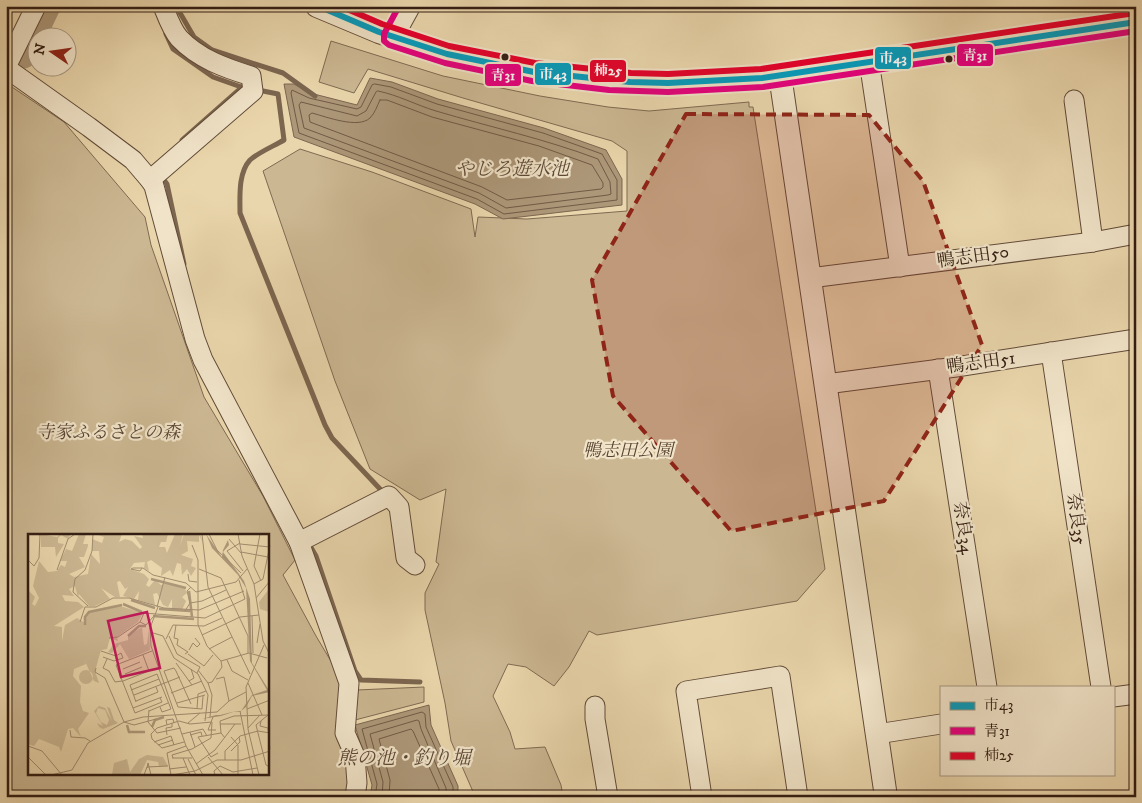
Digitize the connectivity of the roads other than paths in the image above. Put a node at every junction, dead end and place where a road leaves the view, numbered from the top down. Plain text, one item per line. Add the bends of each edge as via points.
1 (36, 6) edge
2 (163, 6) edge
3 (317, 6) edge
4 (409, 6) edge
5 (1136, 22) edge
6 (392, 37) junction
7 (869, 61) junction
8 (6, 68) edge
9 (780, 75) junction
10 (1074, 100) dead end
11 (150, 180) junction
12 (1136, 234) edge
13 (1094, 242) junction
14 (900, 267) junction
15 (810, 278) junction
16 (1136, 339) edge
17 (1052, 352) junction
18 (938, 369) junction
19 (826, 384) junction
20 (300, 542) junction
21 (415, 564) dead end
22 (987, 686) edge
23 (1101, 686) edge
24 (1136, 694) edge
25 (1114, 697) edge
26 (595, 706) dead end
27 (940, 724) edge
28 (877, 734) junction
29 (355, 797) edge
30 (608, 797) edge
31 (702, 797) edge
32 (798, 797) edge
33 (886, 797) edge

1 - 8 street
2 - 11 street via 178,37 207,60 251,76 253,92
3 - 6 street
4 - 6 street
5 - 7 street
6 - 9 street via 447,54 534,72 610,81 668,82
7 - 9 street
7 - 14 street
8 - 11 street via 133,160
9 - 15 street
10 - 13 street
11 - 20 street via 203,360
12 - 13 street, 鴨志田50
13 - 14 street, 鴨志田50
14 - 15 street, 鴨志田50
15 - 19 street
16 - 17 street, 鴨志田51
17 - 18 street, 鴨志田51
17 - 23 street, 奈良35
18 - 19 street, 鴨志田51
18 - 22 street, 奈良34
19 - 28 street
20 - 21 street via 389,496 399,507 406,558
20 - 29 street via 349,683 345,733 355,756 358,783
24 - 25 street
26 - 30 street
27 - 28 street
28 - 33 street
31 - 32 street via 686,692 780,676

